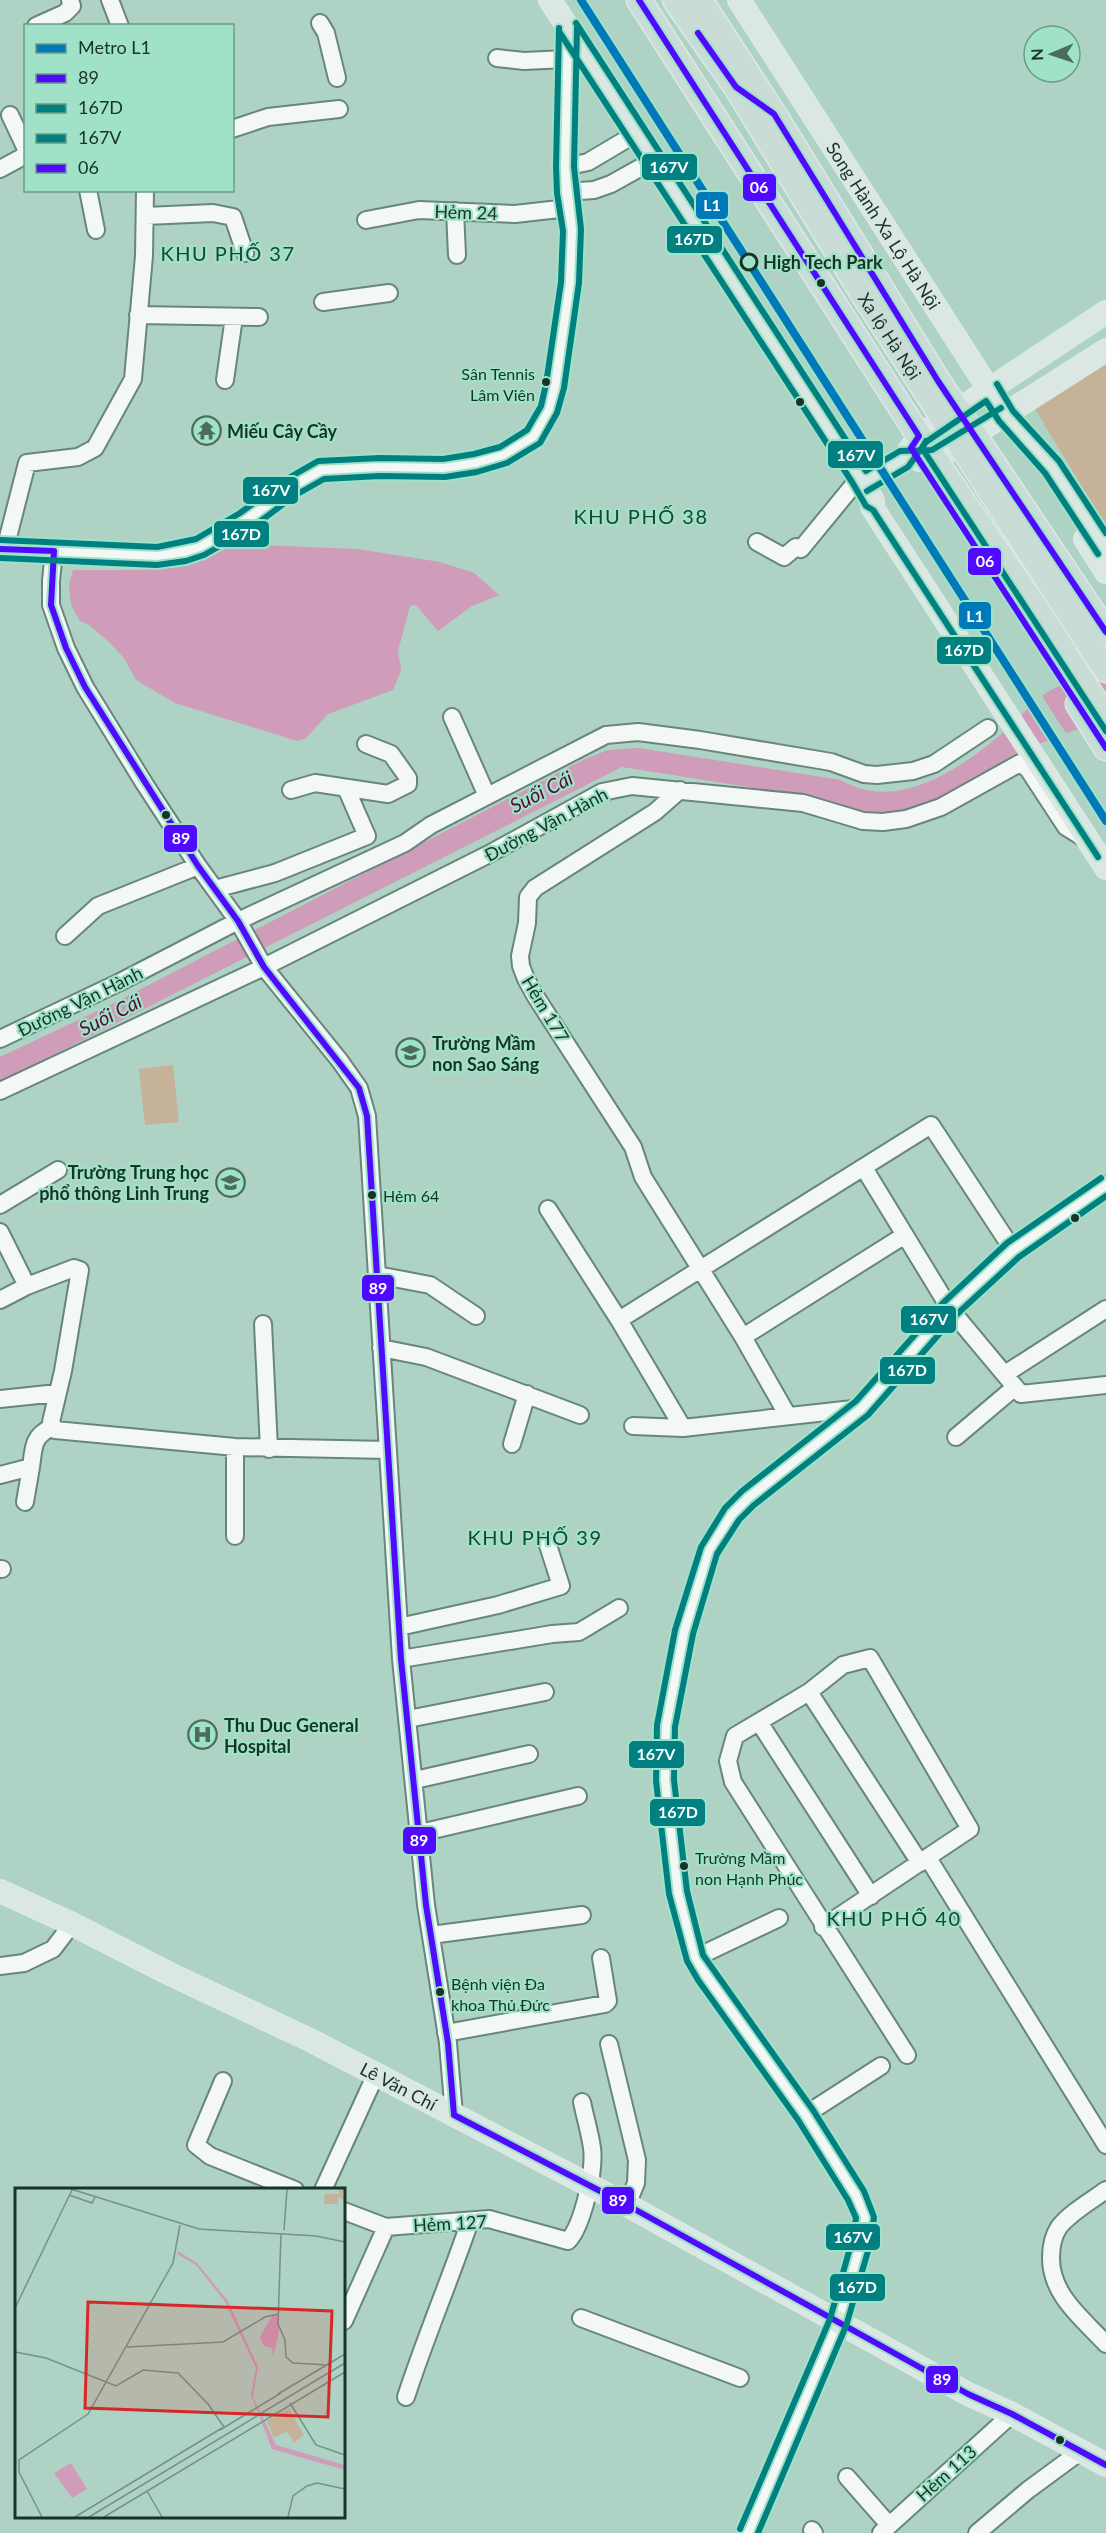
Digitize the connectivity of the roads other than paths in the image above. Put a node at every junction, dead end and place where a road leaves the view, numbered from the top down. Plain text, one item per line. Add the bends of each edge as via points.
1 (70, 0) edge
2 (110, 0) edge
3 (550, 0) edge
4 (639, 0) edge
5 (675, 0) edge
6 (700, 0) edge
7 (740, 0) edge
8 (320, 23) dead end
9 (38, 24) edge
10 (119, 24) edge
11 (568, 28) junction
12 (497, 58) dead end
13 (566, 58) junction
14 (337, 78) dead end
15 (735, 87) junction
16 (339, 110) dead end
17 (774, 114) junction
18 (10, 115) dead end
19 (234, 128) edge
20 (637, 133) junction
21 (24, 145) edge
22 (24, 156) edge
23 (654, 160) junction
24 (565, 167) junction
25 (0, 169) edge
26 (88, 192) edge
27 (145, 192) edge
28 (567, 200) junction
29 (455, 211) junction
30 (146, 216) junction
31 (366, 220) dead end
32 (96, 230) dead end
33 (245, 253) dead end
34 (457, 255) dead end
35 (389, 293) dead end
36 (322, 302) dead end
37 (1106, 304) edge
38 (1106, 312) edge
39 (138, 315) junction
40 (234, 317) junction
41 (259, 317) dead end
42 (1106, 350) edge
43 (1038, 356) junction
44 (1106, 359) edge
45 (225, 380) dead end
46 (1060, 380) junction
47 (989, 388) junction
48 (951, 414) junction
49 (1006, 416) junction
50 (968, 439) junction
51 (1035, 447) junction
52 (917, 453) junction
53 (992, 461) junction
54 (865, 487) junction
55 (994, 498) junction
56 (757, 542) dead end
57 (3, 549) edge
58 (1106, 549) edge
59 (54, 551) junction
60 (1106, 572) edge
61 (1072, 599) junction
62 (1036, 623) junction
63 (1106, 632) edge
64 (1106, 670) edge
65 (452, 717) dead end
66 (1106, 718) edge
67 (988, 728) dead end
68 (366, 744) dead end
69 (1106, 748) edge
70 (346, 789) junction
71 (291, 790) dead end
72 (680, 790) junction
73 (487, 796) junction
74 (1097, 847) edge
75 (198, 866) junction
76 (1106, 868) edge
77 (216, 889) junction
78 (241, 926) junction
79 (65, 936) dead end
80 (261, 962) junction
81 (0, 1039) edge
82 (0, 1091) edge
83 (864, 1168) junction
84 (58, 1170) dead end
85 (1106, 1185) edge
86 (0, 1205) edge
87 (549, 1209) dead end
88 (0, 1233) edge
89 (905, 1235) junction
90 (1013, 1250) junction
91 (702, 1269) junction
92 (377, 1275) junction
93 (27, 1286) junction
94 (0, 1300) edge
95 (950, 1309) junction
96 (1106, 1309) edge
97 (476, 1316) dead end
98 (620, 1320) junction
99 (263, 1324) dead end
100 (743, 1337) junction
101 (381, 1348) junction
102 (1010, 1381) junction
103 (1106, 1385) edge
104 (57, 1393) junction
105 (527, 1394) junction
106 (0, 1399) edge
107 (862, 1408) junction
108 (580, 1415) dead end
109 (788, 1416) junction
110 (633, 1426) dead end
111 (52, 1427) junction
112 (683, 1428) junction
113 (956, 1437) dead end
114 (512, 1444) dead end
115 (235, 1447) junction
116 (269, 1449) junction
117 (388, 1450) junction
118 (31, 1467) junction
119 (0, 1474) edge
120 (25, 1502) dead end
121 (235, 1536) dead end
122 (547, 1542) dead end
123 (619, 1608) dead end
124 (399, 1628) junction
125 (402, 1659) junction
126 (545, 1692) dead end
127 (809, 1692) junction
128 (408, 1719) junction
129 (759, 1722) junction
130 (529, 1755) dead end
131 (415, 1780) junction
132 (579, 1796) dead end
133 (420, 1833) junction
134 (924, 1860) junction
135 (0, 1891) edge
136 (871, 1896) junction
137 (582, 1915) dead end
138 (779, 1918) dead end
139 (72, 1924) junction
140 (823, 1927) junction
141 (431, 1935) junction
142 (695, 1958) junction
143 (601, 1959) dead end
144 (0, 1966) edge
145 (446, 2033) junction
146 (609, 2044) dead end
147 (907, 2055) dead end
148 (881, 2066) dead end
149 (376, 2074) junction
150 (223, 2081) dead end
151 (582, 2102) dead end
152 (454, 2115) junction
153 (805, 2115) junction
154 (1100, 2121) edge
155 (1106, 2145) edge
156 (590, 2185) junction
157 (290, 2188) edge
158 (324, 2188) edge
159 (1106, 2190) edge
160 (627, 2205) junction
161 (345, 2214) edge
162 (470, 2221) junction
163 (386, 2227) junction
164 (581, 2318) dead end
165 (345, 2319) edge
166 (838, 2322) junction
167 (1106, 2344) edge
168 (740, 2378) dead end
169 (406, 2397) dead end
170 (1012, 2414) junction
171 (1081, 2451) junction
172 (1106, 2465) edge
173 (847, 2477) dead end
174 (885, 2529) edge
175 (752, 2530) edge
176 (977, 2533) edge

1 - 9 street via 72,6 65,13
2 - 10 street
3 - 11 main road
4 - 52 highway, Xa lộ Hà Nội
5 - 15 highway, Xa lộ Hà Nội
6 - 17 highway, Xa lộ Hà Nội
7 - 47 main road, Song Hành Xa Lộ Hà Nội
8 - 14 street
11 - 13 street
11 - 20 main road
12 - 13 street
13 - 24 street
15 - 17 highway
15 - 48 highway, Xa lộ Hà Nội via 864,296
16 - 19 street via 268,117
17 - 48 highway, Xa lộ Hà Nội
18 - 21 street
20 - 23 main road
20 - 24 street via 588,162
22 - 25 street
23 - 28 street, Hẻm 24 via 611,184
23 - 54 main road
24 - 28 street
26 - 32 street
27 - 30 street
28 - 29 street, Hẻm 24 via 515,214
28 - 59 street via 572,250 555,386 540,428 519,447 476,463 444,468 321,470 245,521 184,552 157,556
29 - 31 street, Hẻm 24 via 418,210
29 - 34 street
30 - 33 street via 227,216 236,223
30 - 39 street
35 - 36 street
37 - 43 main road via 1053,339
38 - 43 main road
39 - 40 street
39 - 57 street via 133,379 95,448 78,457 27,463
40 - 41 street
40 - 45 street
42 - 46 main road
43 - 47 main road
44 - 46 main road via 1072,381
46 - 49 main road
47 - 48 main road
47 - 49 main road, Song Hành Xa Lộ Hà Nội
48 - 50 highway, Xa lộ Hà Nội
48 - 52 main road
49 - 50 main road
49 - 51 main road, Song Hành Xa Lộ Hà Nội
50 - 52 main road
50 - 53 highway, Xa lộ Hà Nội
50 - 55 highway, Xa lộ Hà Nội
51 - 58 main road, Song Hành Xa Lộ Hà Nội
51 - 60 main road, Song Hành Xa Lộ Hà Nội via 1043,474
52 - 54 main road
52 - 62 highway, Xa lộ Hà Nội
53 - 55 highway
53 - 61 highway, Xa lộ Hà Nội
54 - 56 street via 801,549 796,547 784,557
54 - 74 main road
55 - 61 highway, Xa lộ Hà Nội
57 - 59 street
59 - 75 street via 51,605 66,648 144,783
61 - 63 highway, Xa lộ Hà Nội
61 - 64 highway, Xa lộ Hà Nội
62 - 66 highway, Xa lộ Hà Nội
62 - 69 highway, Xa lộ Hà Nội
65 - 73 street
67 - 73 street, Đường Vận Hành via 934,764 877,775 831,762 700,740 620,732 593,741
68 - 70 street via 391,754 408,784 388,794
70 - 71 street via 315,783
70 - 77 street via 367,836 275,873
72 - 74 street, Đường Vận Hành via 803,803 863,821 883,822 941,807 1020,763 1028,769 1065,827
72 - 80 street, Đường Vận Hành via 632,786 602,792 489,854
72 - 91 street, Hẻm 177 via 655,812 535,888 528,897 520,956 536,997 633,1147 645,1180
73 - 78 street, Đường Vận Hành via 405,843
74 - 76 main road
75 - 77 street
75 - 79 street via 98,906
77 - 78 street
78 - 80 street
78 - 81 street, Đường Vận Hành
80 - 82 street, Đường Vận Hành
80 - 92 street via 359,1089 367,1116
83 - 89 street
83 - 90 street via 931,1125
83 - 91 street
84 - 86 street
85 - 90 street
87 - 98 street
88 - 93 street
89 - 95 street
89 - 100 street
90 - 95 street
91 - 98 street
91 - 100 street, Hẻm 177
92 - 97 street via 430,1285
92 - 101 street
93 - 94 street
93 - 104 street via 74,1268 80,1270
95 - 102 street
95 - 107 street
96 - 102 street
98 - 112 street
99 - 116 street
100 - 109 street, Hẻm 177
101 - 105 street via 426,1357
101 - 117 street
102 - 103 street via 1021,1394
102 - 113 street
104 - 106 street
104 - 111 street
105 - 108 street
105 - 114 street
107 - 109 street
107 - 142 street via 732,1514 709,1550 700,1574 684,1632 664,1752 678,1893
109 - 112 street
110 - 112 street
111 - 115 street via 60,1431
111 - 118 street via 38,1436
115 - 116 street
115 - 121 street
116 - 117 street
117 - 124 street
118 - 119 street
118 - 120 street
122 - 124 street via 561,1586
123 - 125 street via 579,1632
124 - 125 street
125 - 128 street
126 - 128 street
127 - 129 street
127 - 134 street
127 - 134 street via 843,1665 870,1658 970,1829
128 - 131 street
129 - 136 street
129 - 140 street via 735,1736 728,1761 733,1782
130 - 131 street
131 - 133 street
132 - 133 street
133 - 141 street
134 - 136 street
134 - 154 street
135 - 139 main road, Lê Văn Chí
136 - 140 street
137 - 141 street
138 - 142 street
139 - 144 street via 54,1949 24,1963
139 - 149 main road, Lê Văn Chí
140 - 147 street
141 - 145 street
142 - 153 street
143 - 145 street via 608,2001 605,2004
145 - 152 street
146 - 160 street via 637,2160 636,2182
148 - 153 street
149 - 152 main road, Lê Văn Chí
149 - 158 street
150 - 157 street via 196,2145 210,2156
151 - 156 street via 593,2150
152 - 156 main road, Lê Văn Chí
153 - 166 street via 865,2217
154 - 155 street
156 - 160 main road, Lê Văn Chí
156 - 162 street, Hẻm 127 via 568,2241 489,2219
159 - 167 street via 1059,2227 1051,2255 1052,2276 1061,2296
160 - 166 main road, Lê Văn Chí
161 - 163 street, Hẻm 127
162 - 163 street, Hẻm 127
162 - 169 street
163 - 165 street
164 - 168 street
166 - 170 main road, Lê Văn Chí
166 - 175 street
170 - 171 main road, Lê Văn Chí
170 - 174 street, Hẻm 113
171 - 172 main road, Lê Văn Chí
171 - 176 street
173 - 174 street

